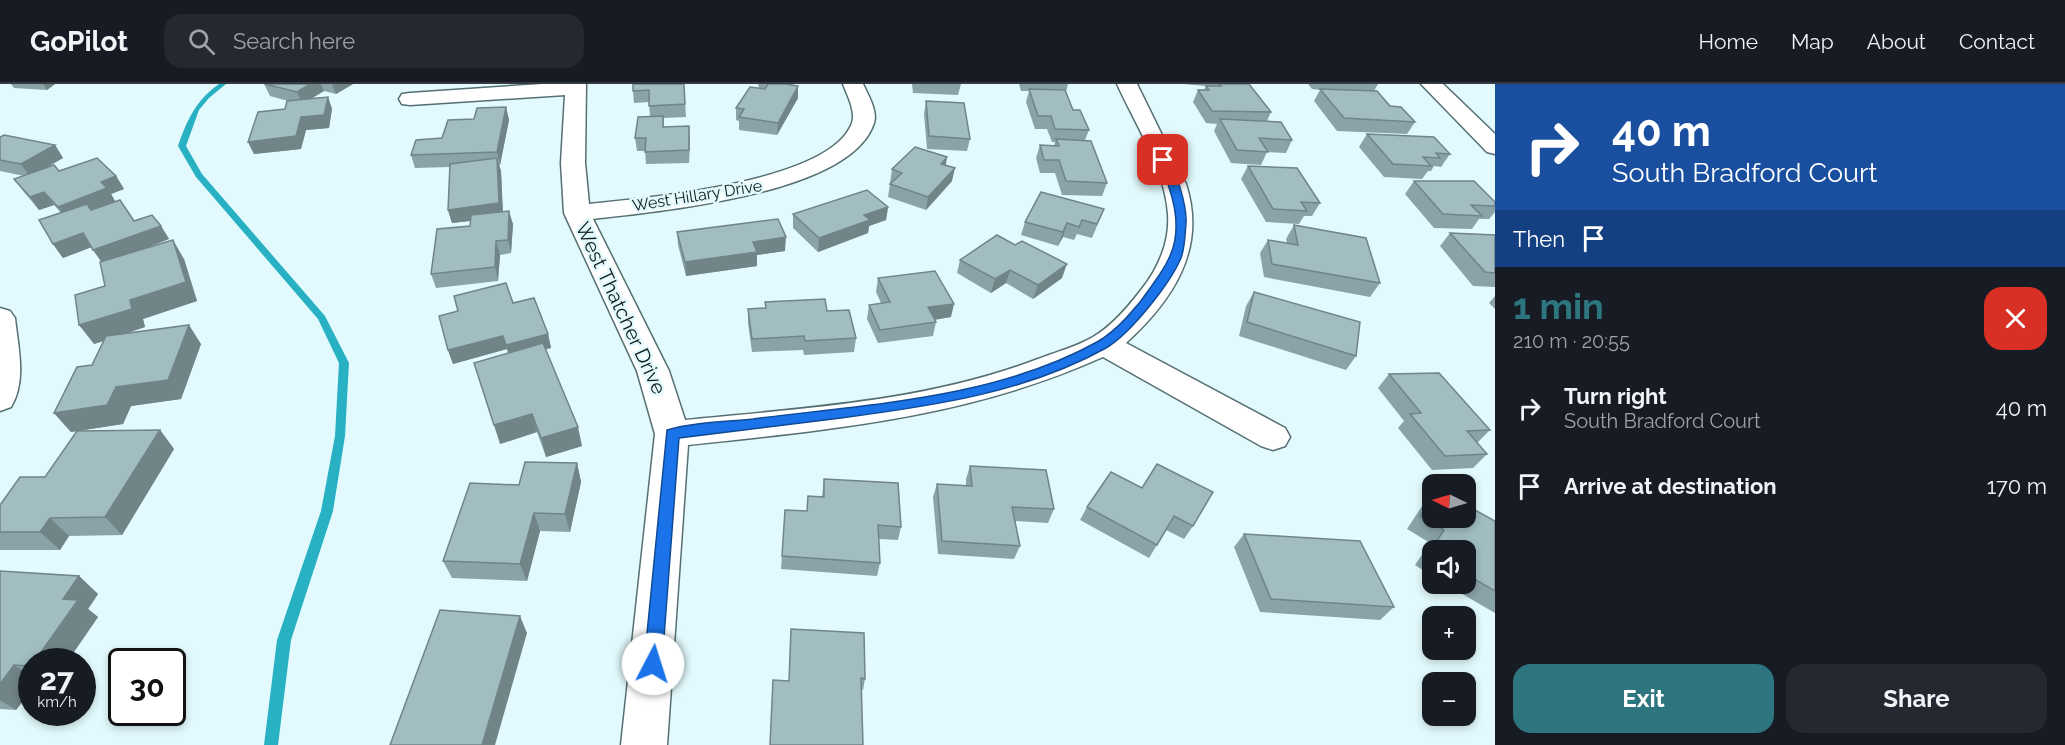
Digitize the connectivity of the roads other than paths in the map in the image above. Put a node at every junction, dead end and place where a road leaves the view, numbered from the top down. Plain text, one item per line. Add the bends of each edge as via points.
1 (853, 84) edge
2 (1127, 84) edge
3 (1431, 84) edge
4 (576, 86) edge
5 (410, 99) dead end
6 (1495, 147) edge
7 (577, 213) junction
8 (0, 318) edge
9 (1104, 344) junction
10 (0, 399) edge
11 (672, 434) junction
12 (1273, 437) dead end
13 (644, 745) edge

1 - 7 street, West Hillary Drive via 864,113 863,123 849,145 826,162 737,190
2 - 9 street via 1172,178 1182,213 1180,241 1175,259 1143,308
3 - 6 street
4 - 5 street
4 - 7 street, West Thatcher Drive via 573,163
7 - 11 street, West Thatcher Drive via 653,371
8 - 10 street via 5,379
9 - 11 street via 1032,375 928,402
9 - 12 street
11 - 13 street, West Thatcher Drive

